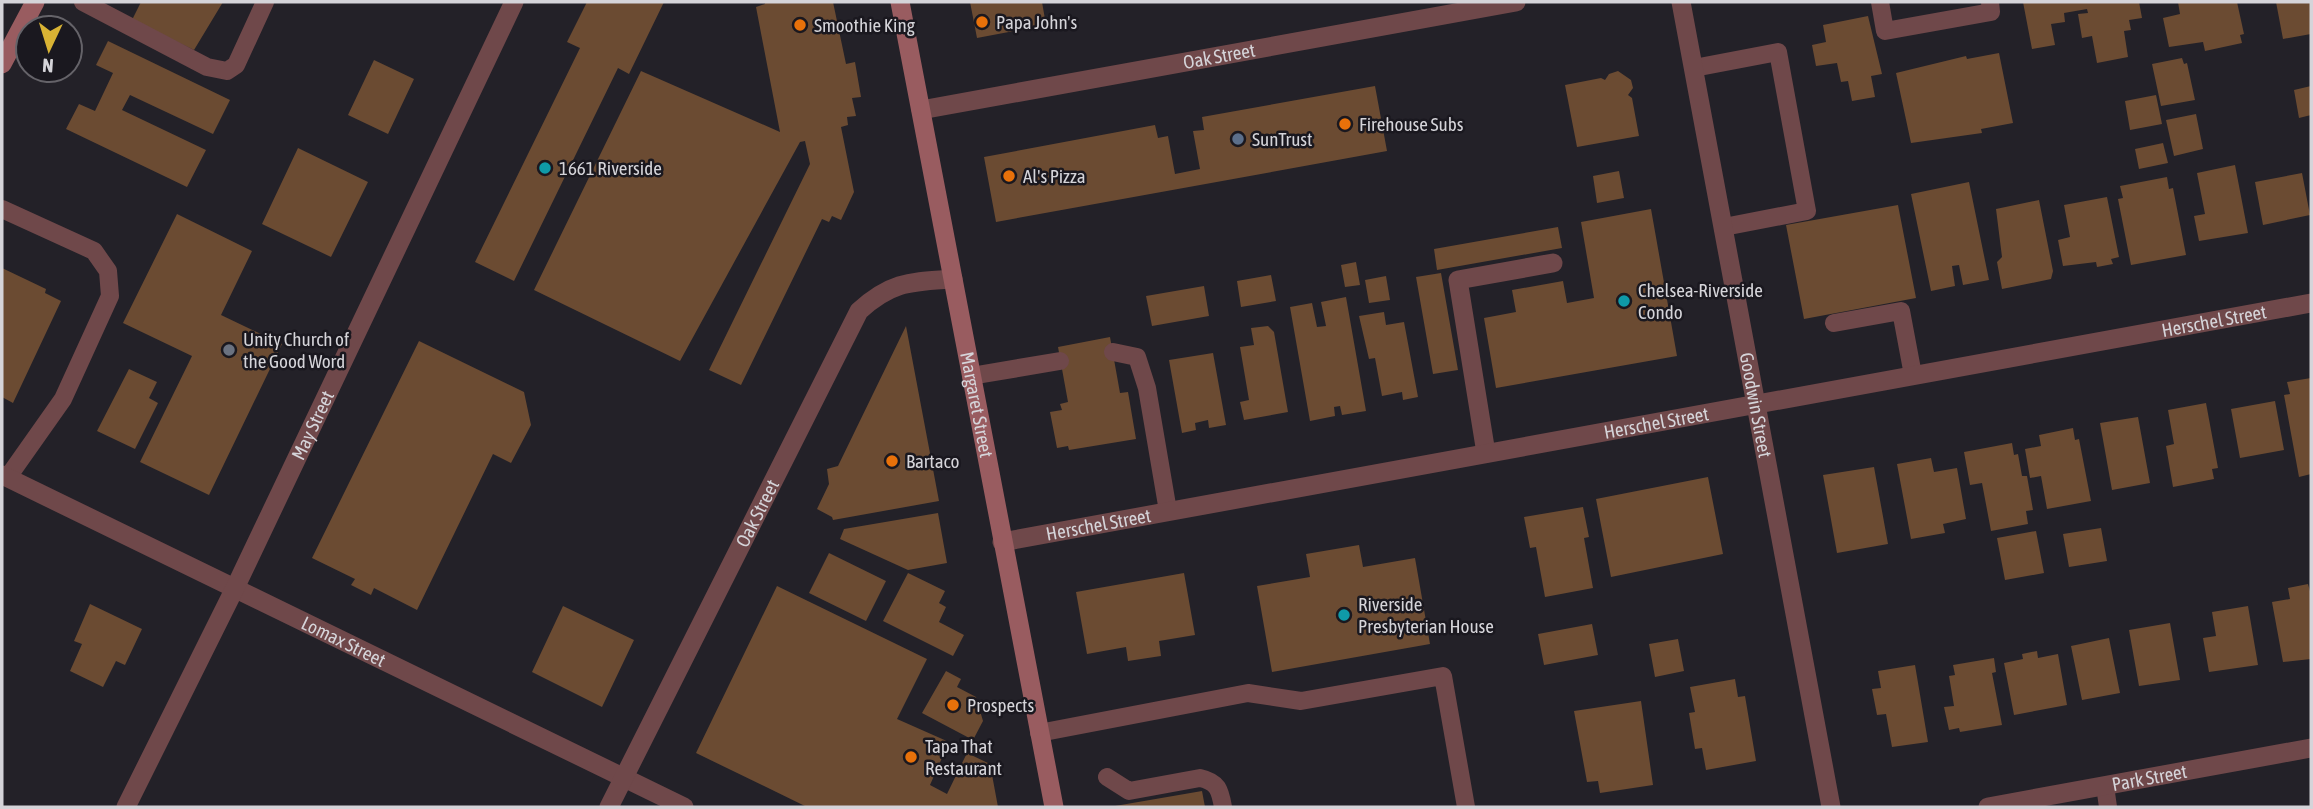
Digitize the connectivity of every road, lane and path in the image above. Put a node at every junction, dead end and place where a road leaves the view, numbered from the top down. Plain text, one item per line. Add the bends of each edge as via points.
1 (35, 2) edge
2 (83, 2) edge
3 (265, 2) edge
4 (514, 2) edge
5 (900, 2) edge
6 (1516, 2) edge
7 (1681, 2) edge
8 (1880, 2) edge
9 (1990, 2) edge
10 (2, 64) edge
11 (1694, 68) junction
12 (921, 110) junction
13 (2, 209) edge
14 (1724, 227) junction
15 (1553, 263) dead end
16 (953, 279) junction
17 (2311, 303) edge
18 (1834, 323) dead end
19 (1113, 352) dead end
20 (1060, 361) dead end
21 (1913, 375) junction
22 (971, 376) junction
23 (1757, 404) junction
24 (1486, 453) junction
25 (5, 476) edge
26 (1168, 511) junction
27 (1002, 542) junction
28 (234, 588) junction
29 (1039, 733) junction
30 (2311, 748) edge
31 (623, 777) junction
32 (1107, 777) dead end
33 (2105, 786) junction
34 (126, 807) edge
35 (609, 807) edge
36 (684, 807) edge
37 (1054, 807) edge
38 (1223, 807) edge
39 (1466, 807) edge
40 (1831, 807) edge
41 (1988, 807) edge
42 (2108, 807) edge

1 - 10 main road
2 - 3 lane via 207,67 227,71 236,65
4 - 28 street, May Street
5 - 12 main road, Margaret Street
6 - 12 street, Oak Street
7 - 11 street, Goodwin Street
8 - 9 lane via 1885,31 1991,12
11 - 14 street, Goodwin Street
11 - 14 lane via 1778,52 1807,211
12 - 16 main road, Margaret Street
13 - 25 lane via 94,251 108,271 110,296 63,399
14 - 23 street, Goodwin Street
15 - 24 street via 1458,280
16 - 22 main road, Margaret Street
16 - 31 street, Oak Street via 900,283 859,311
17 - 21 street, Herschel Street
18 - 21 lane via 1901,311
19 - 26 lane via 1138,357
20 - 22 lane
21 - 23 street, Herschel Street
22 - 27 main road, Margaret Street
23 - 24 street, Herschel Street
23 - 40 street, Goodwin Street
24 - 26 street, Herschel Street
25 - 28 street, Lomax Street
26 - 27 street, Herschel Street
27 - 29 main road, Margaret Street
28 - 31 street, Lomax Street
28 - 34 street, May Street
29 - 37 main road, Margaret Street
29 - 39 lane via 1248,692 1301,701 1443,676
30 - 33 street, Park Street
31 - 35 street, Oak Street
31 - 36 street, Lomax Street
32 - 38 lane via 1129,791 1200,778 1212,780
33 - 41 street, Park Street
33 - 42 lane

